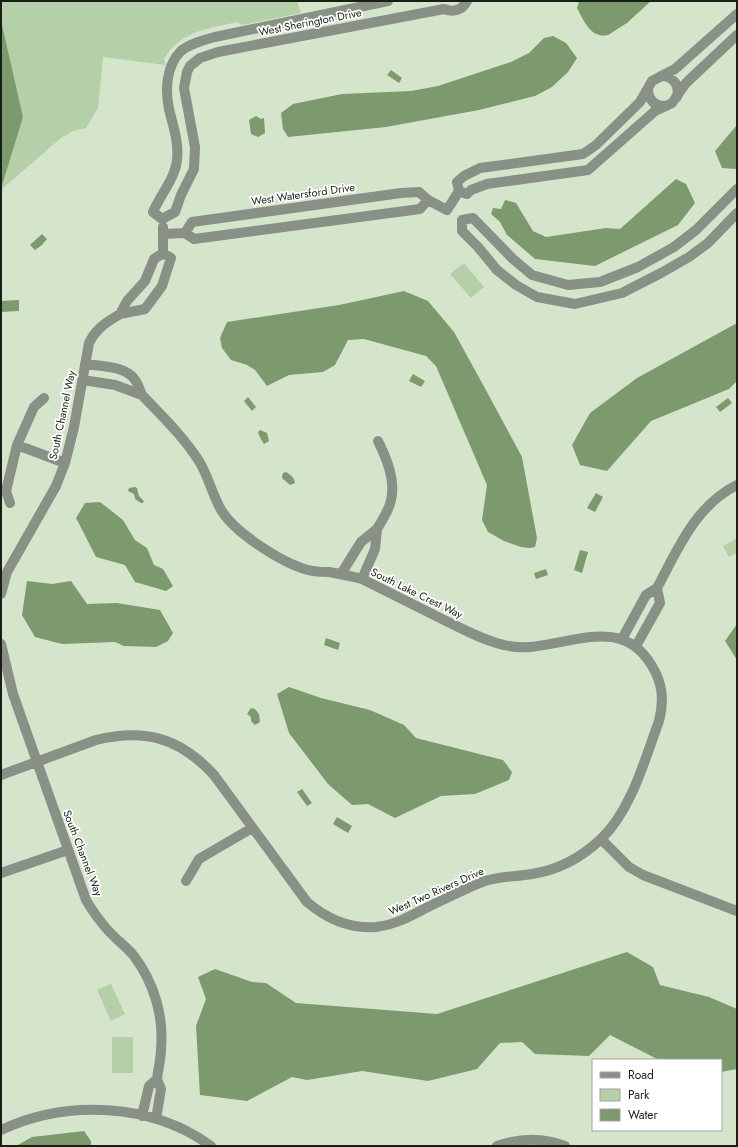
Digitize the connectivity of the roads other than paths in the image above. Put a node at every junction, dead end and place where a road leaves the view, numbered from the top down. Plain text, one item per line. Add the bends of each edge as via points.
1 (388, 1) edge
2 (467, 1) edge
3 (441, 5) edge
4 (737, 14) edge
5 (737, 35) edge
6 (174, 61) joint
7 (661, 76) junction
8 (648, 88) junction
9 (677, 97) junction
10 (668, 105) junction
11 (737, 189) edge
12 (459, 191) junction
13 (428, 200) junction
14 (447, 210) junction
15 (737, 213) edge
16 (162, 219) junction
17 (462, 220) junction
18 (185, 233) junction
19 (163, 234) junction
20 (164, 253) junction
21 (120, 314) junction
22 (85, 364) junction
23 (83, 380) junction
24 (142, 395) junction
25 (44, 398) dead end
26 (378, 441) dead end
27 (17, 445) junction
28 (65, 463) junction
29 (737, 485) edge
30 (10, 503) dead end
31 (378, 529) junction
32 (341, 574) junction
33 (362, 579) junction
34 (657, 588) junction
35 (1, 594) edge
36 (622, 639) junction
37 (568, 640) joint
38 (1, 644) edge
39 (636, 646) junction
40 (37, 761) junction
41 (1, 775) edge
42 (252, 828) junction
43 (602, 839) junction
44 (68, 850) junction
45 (1, 874) edge
46 (186, 881) dead end
47 (737, 911) edge
48 (156, 1079) junction
49 (142, 1116) junction
50 (156, 1119) junction
51 (1, 1130) edge
52 (211, 1146) edge
53 (497, 1146) edge
54 (565, 1146) edge

1 - 6 street, West Sherington Drive via 215,37 194,44 181,52
2 - 3 street, West Sherington Drive via 463,7 454,11
3 - 16 street, West Sherington Drive via 200,58 190,66 184,88 195,147 194,169 175,212
4 - 7 street via 675,70
5 - 9 street via 686,82
6 - 16 street, South Channel Way via 167,85 177,140 177,161 170,181 153,212
7 - 8 street via 652,81
7 - 9 street via 673,80 678,88
8 - 10 street via 652,101 659,106
8 - 12 street via 640,102 596,145 583,154 480,168 456,182
9 - 10 street
10 - 12 street via 654,111 588,170 487,184 467,194
11 - 17 street, West Watersford Drive via 696,230 674,247 638,267 600,282 568,285 532,274 513,259 473,218
12 - 14 street
13 - 14 street, West Watersford Drive
13 - 18 street via 420,209 194,239
13 - 18 street, West Watersford Drive via 419,192 401,193 192,222
14 - 17 street, West Watersford Drive
15 - 17 street via 708,243 662,273 622,293 575,304 537,297 516,285 497,270 462,232
16 - 19 street, South Channel Way
18 - 19 street
19 - 20 street, South Channel Way
20 - 21 street, South Channel Way via 154,259 145,282
20 - 21 street, South Channel Way via 171,258 162,286 145,309
21 - 22 street, South Channel Way via 94,333 89,343
22 - 23 street, South Channel Way
22 - 24 street, South Lake Crest Way via 123,370 135,378
23 - 24 street, South Lake Crest Way via 115,385
23 - 28 street, South Channel Way
24 - 32 street, South Lake Crest Way via 183,438 200,462 220,508 231,523 261,546 294,564 308,570
25 - 27 street via 34,407
26 - 31 street via 387,460 392,485 390,503
27 - 28 street
27 - 30 street via 6,490
28 - 35 street, South Channel Way via 56,486 7,572
29 - 34 street via 719,497 693,522
31 - 32 street via 361,542
31 - 33 street via 375,550
32 - 33 street, South Lake Crest Way
33 - 37 street, South Lake Crest Way via 481,638 504,645 531,647
34 - 36 street via 646,595
34 - 39 street via 660,603
36 - 37 street, West Two Rivers Drive via 589,636
36 - 39 street, West Two Rivers Drive
38 - 40 street, South Channel Way via 13,694
39 - 43 street, West Two Rivers Drive via 656,673 661,685 662,708 626,806
40 - 41 street, West Two Rivers Drive
40 - 42 street, West Two Rivers Drive via 112,736 136,735 162,740 183,749 204,764
40 - 44 street, South Channel Way
42 - 43 street, West Two Rivers Drive via 307,902 329,918 362,927 377,927 399,922 464,889 484,882 556,868 576,858
42 - 46 street via 198,859
43 - 47 street via 629,867 643,875
44 - 45 street
44 - 48 street, South Channel Way via 86,900 106,928 145,972 156,999 162,1034
48 - 49 street, South Channel Way via 149,1086
48 - 50 street, South Channel Way via 161,1089
49 - 50 street
49 - 51 street via 106,1110 68,1111 35,1117
50 - 52 street via 194,1135
53 - 54 street via 522,1139 538,1139

